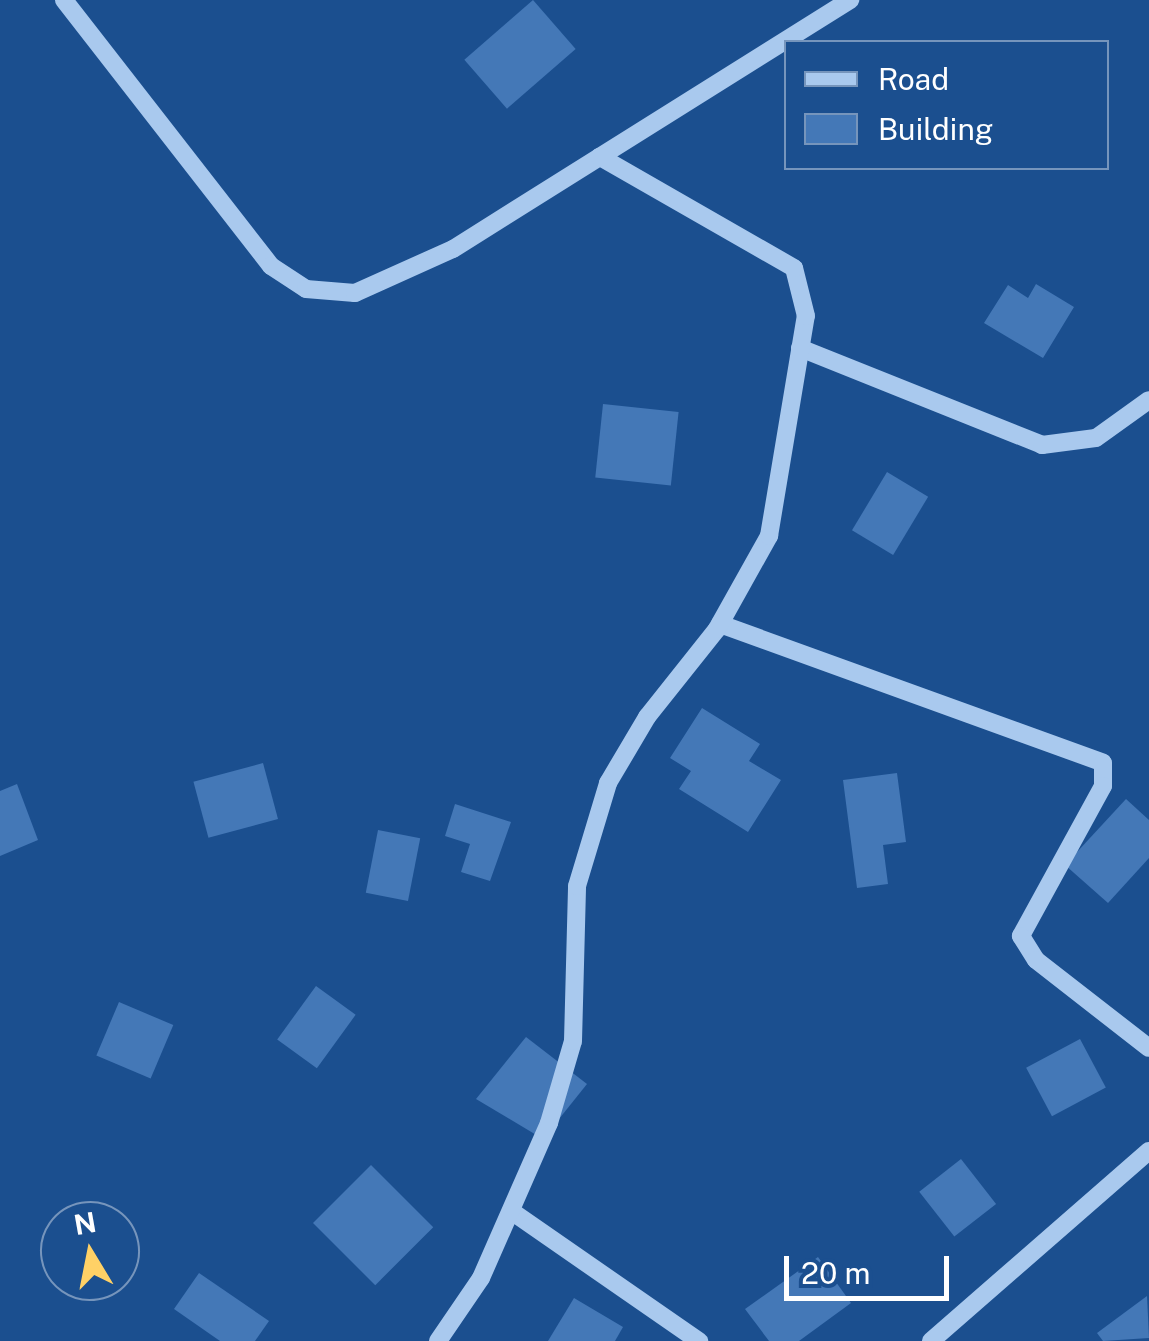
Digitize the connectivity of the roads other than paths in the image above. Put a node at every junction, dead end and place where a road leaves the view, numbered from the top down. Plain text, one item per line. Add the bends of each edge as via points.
1 (64, 0) edge
2 (850, 0) edge
3 (786, 40) edge
4 (784, 41) edge
5 (600, 157) junction
6 (800, 348) junction
7 (1149, 400) edge
8 (720, 624) junction
9 (1149, 1048) edge
10 (1149, 1151) edge
11 (511, 1211) junction
12 (438, 1341) edge
13 (699, 1341) edge
14 (931, 1341) edge

1 - 5 street via 271,266 306,289 355,293 402,274
2 - 3 street
4 - 5 street
5 - 6 street via 794,268 806,291
6 - 7 street via 1042,445 1096,438
6 - 8 street via 769,536
8 - 9 street via 1103,763 1103,786 1021,936 1036,960
8 - 11 street via 647,718 590,832 577,886 573,1041
10 - 14 street
11 - 12 street via 481,1278
11 - 13 street

